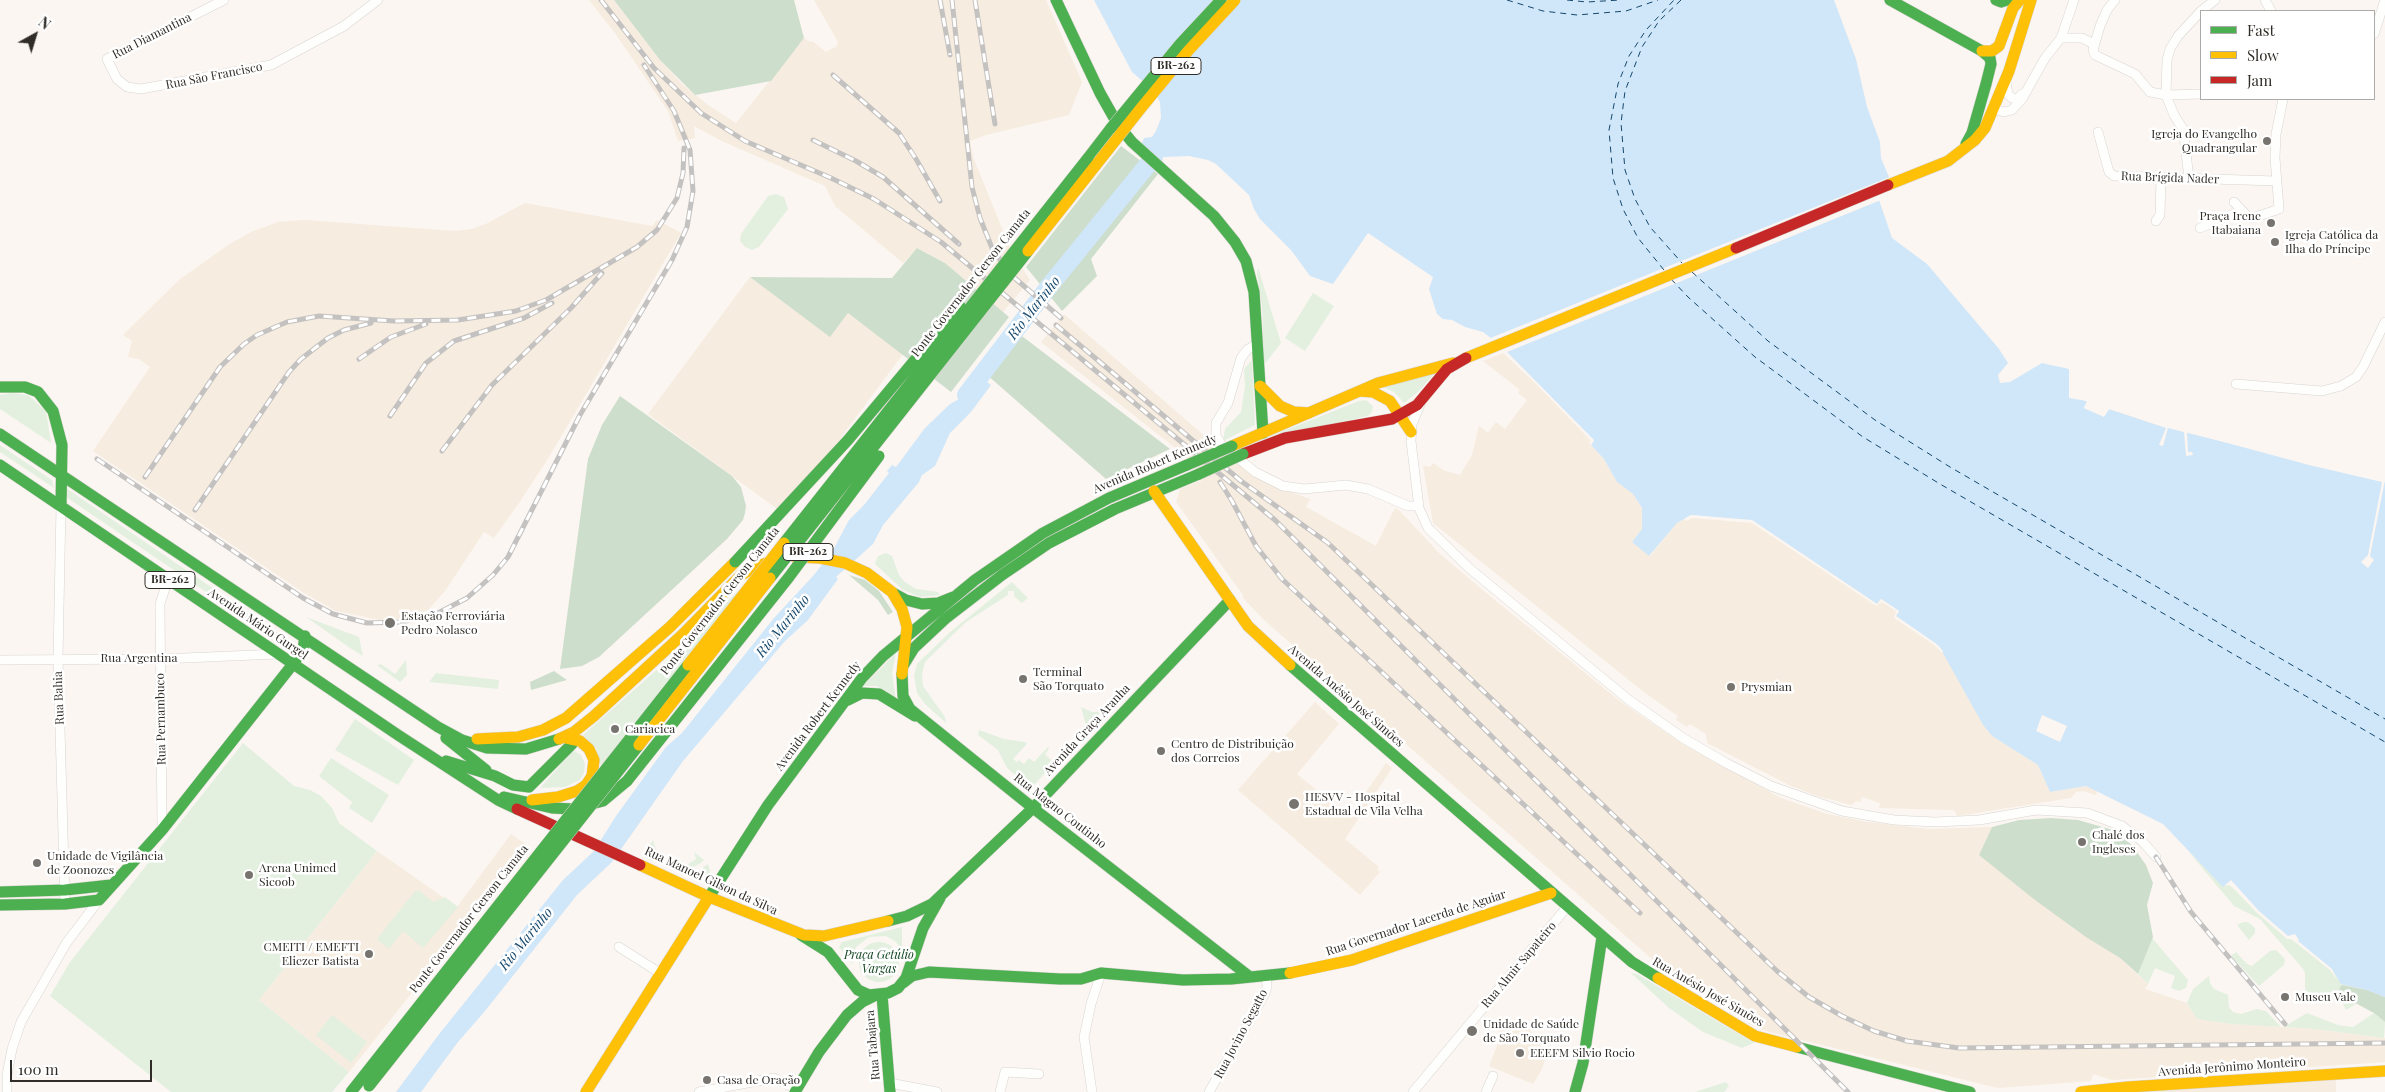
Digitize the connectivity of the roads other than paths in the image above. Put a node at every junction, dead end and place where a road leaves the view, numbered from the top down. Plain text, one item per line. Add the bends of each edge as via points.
1 (224, 0) edge
2 (378, 0) edge
3 (1056, 0) edge
4 (1221, 0) edge
5 (1235, 0) edge
6 (1890, 0) edge
7 (1996, 0) edge
8 (2007, 0) edge
9 (2020, 0) edge
10 (2031, 0) edge
11 (2074, 0) edge
12 (2115, 0) edge
13 (2215, 0) edge
14 (2385, 0) edge
15 (2202, 10) edge
16 (2200, 12) edge
17 (2375, 31) edge
18 (2061, 38) junction
19 (2094, 44) junction
20 (1982, 51) junction
21 (107, 59) joint
22 (2006, 82) junction
23 (1986, 84) junction
24 (2029, 86) junction
25 (2200, 94) edge
26 (2166, 95) junction
27 (2283, 100) edge
28 (1994, 109) junction
29 (1116, 131) junction
30 (2098, 132) dead end
31 (1958, 155) junction
32 (1088, 158) junction
33 (2161, 178) junction
34 (2189, 178) junction
35 (2276, 181) junction
36 (2234, 202) dead end
37 (2241, 210) junction
38 (2156, 221) dead end
39 (2200, 228) dead end
40 (979, 315) junction
41 (2385, 322) edge
42 (1258, 343) junction
43 (1458, 361) junction
44 (2236, 384) dead end
45 (1260, 386) junction
46 (0, 387) edge
47 (1360, 391) junction
48 (1424, 398) junction
49 (1309, 413) junction
50 (1401, 415) junction
51 (1411, 432) junction
52 (1263, 433) junction
53 (0, 434) edge
54 (0, 465) edge
55 (62, 474) junction
56 (1154, 492) junction
57 (61, 506) junction
58 (1418, 506) junction
59 (168, 579) junction
60 (892, 592) junction
61 (953, 597) junction
62 (1230, 600) junction
63 (305, 636) junction
64 (907, 636) junction
65 (279, 654) junction
66 (58, 659) junction
67 (160, 659) junction
68 (0, 660) edge
69 (293, 664) junction
70 (902, 674) junction
71 (845, 703) junction
72 (427, 719) junction
73 (921, 720) junction
74 (438, 728) junction
75 (566, 738) junction
76 (428, 755) junction
77 (495, 776) junction
78 (477, 788) junction
79 (519, 800) junction
80 (1033, 808) junction
81 (162, 830) junction
82 (2156, 857) dead end
83 (111, 885) junction
84 (65, 890) junction
85 (0, 892) edge
86 (1552, 893) junction
87 (709, 897) junction
88 (940, 898) junction
89 (99, 900) junction
90 (65, 904) junction
91 (0, 905) edge
92 (1567, 907) junction
93 (794, 933) junction
94 (1602, 938) junction
95 (619, 947) dead end
96 (660, 973) junction
97 (1101, 973) junction
98 (1266, 976) junction
99 (1250, 977) junction
100 (849, 981) junction
101 (903, 983) junction
102 (879, 995) junction
103 (841, 1022) junction
104 (2385, 1071) edge
105 (1039, 1074) dead end
106 (1493, 1076) dead end
107 (1933, 1083) junction
108 (890, 1088) edge
109 (2130, 1089) edge
110 (796, 1090) edge
111 (7, 1092) edge
112 (351, 1092) edge
113 (364, 1092) edge
114 (586, 1092) edge
115 (700, 1092) edge
116 (937, 1092) edge
117 (1000, 1092) edge
118 (1092, 1092) edge
119 (1210, 1092) edge
120 (1413, 1092) edge
121 (1486, 1092) edge
122 (1575, 1092) edge
123 (1941, 1092) edge
124 (1970, 1092) edge
125 (2081, 1092) edge

1 - 21 street, Rua Diamantina
2 - 21 street, Rua São Francisco via 344,26 292,55 271,65 246,71 134,89 117,79
3 - 42 main road via 1100,93 1132,142 1214,216 1241,251 1253,282
4 - 29 main road, BR-262, bridge via 1161,67
5 - 29 main road, BR-262, bridge
6 - 20 main road
7 - 8 main road
9 - 20 main road via 2013,8 2000,46 1992,51
10 - 22 main road
11 - 18 street
12 - 19 street via 2107,10
13 - 15 street
14 - 17 street
16 - 26 street via 2170,48
18 - 19 street via 2082,38
18 - 24 street
19 - 26 street via 2093,53 2098,58 2135,74 2150,92
20 - 23 main road via 1991,60
22 - 24 street via 2008,94 2017,99
22 - 28 main road
23 - 28 main road via 1987,100
23 - 31 main road via 1972,133
24 - 28 street via 2012,110
25 - 26 street
26 - 34 street via 2183,130
27 - 35 street via 2276,134
28 - 31 main road via 1986,128
29 - 32 main road, Ponte Governador Gerson Camata / BR-262
29 - 40 main road, Ponte Governador Gerson Camata, bridge
30 - 33 street, Rua Brígida Nader via 2111,175
31 - 43 main road
32 - 74 main road, BR-262, bridge via 848,440 735,562 576,711 555,725 518,737 490,740
32 - 112 main road, Ponte Governador Gerson Camata, bridge
33 - 34 street, Rua Brígida Nader
33 - 38 street via 2160,215
34 - 35 street, Rua Brígida Nader
35 - 37 street via 2279,209 2254,218 2245,216
36 - 37 street
37 - 39 street
40 - 79 main road, BR-262, bridge via 829,525 627,781 603,801 584,808 552,808
40 - 113 main road, Ponte Governador Gerson Camata, bridge
41 - 44 street via 2363,367 2356,377 2342,386 2322,391
42 - 45 main road
42 - 58 street via 1241,358 1228,403 1216,423 1216,436 1221,444 1255,472 1283,486 1304,489 1346,485 1368,489 1402,504
43 - 47 main road
43 - 48 main road, Avenida Robert Kennedy via 1447,369
45 - 49 main road via 1280,406 1294,412
45 - 52 main road
46 - 55 main road via 25,387 47,400 58,424
47 - 49 main road
47 - 50 main road via 1384,397
48 - 50 main road, Avenida Robert Kennedy
48 - 51 street via 1414,415
49 - 52 main road, Avenida Robert Kennedy
50 - 51 main road
50 - 56 main road, Avenida Robert Kennedy, bridge via 1383,422 1278,440
51 - 58 street
52 - 61 main road, Avenida Robert Kennedy, bridge via 1067,519
53 - 55 main road, Avenida Mário Gurgel / BR-262
54 - 57 main road, Avenida Mário Gurgel / BR-262
55 - 57 main road
55 - 63 main road, Avenida Mário Gurgel / BR-262
56 - 62 main road, Avenida Anésio José Simões
56 - 70 main road, Avenida Robert Kennedy via 1073,530 1002,575 920,640 909,653
57 - 59 main road, Avenida Mário Gurgel / BR-262
57 - 66 street, Rua Bahia
58 - 82 street via 1428,528 1461,562 1629,700 1683,738 1749,775 1818,804 1894,820 1960,822 2036,810 2087,813 2122,826
59 - 65 main road, Avenida Mário Gurgel / BR-262
59 - 67 street, Rua Pernambuco via 160,604
60 - 61 main road via 922,604 938,603
60 - 64 main road via 902,609
60 - 75 main road via 876,578 833,560 808,557 769,562 740,576 682,635
61 - 64 main road, Avenida Robert Kennedy
62 - 80 main road, Avenida Graça Aranha
62 - 86 main road, Avenida Anésio José Simões via 1270,649
63 - 69 main road via 303,648
63 - 72 main road, Avenida Mário Gurgel / BR-262
64 - 70 main road
64 - 71 main road, Avenida Robert Kennedy via 872,666
65 - 67 street, Rua Argentina
65 - 69 main road, Avenida Mário Gurgel / BR-262
66 - 67 street, Rua Argentina
66 - 68 street, Rua Argentina
66 - 84 street, Rua Bahia
67 - 81 street, Rua Pernambuco
69 - 76 main road, Avenida Mário Gurgel / BR-262
69 - 81 main road
70 - 73 main road via 904,696 910,709
71 - 73 main road, Rua Magno Coutinho via 862,694 879,694
71 - 87 main road, Avenida Robert Kennedy via 768,805
72 - 74 main road, Avenida Mário Gurgel / BR-262
72 - 77 main road via 452,744
73 - 80 main road, Rua Magno Coutinho
74 - 75 main road via 474,745 500,750 539,747
75 - 77 main road via 572,744 529,787 516,786
75 - 79 main road via 585,745 592,755 594,771 590,781 582,789 567,794
76 - 77 main road
76 - 78 main road, Avenida Mário Gurgel / BR-262
78 - 79 main road, BR-262
78 - 87 main road, Rua Manoel Gilson da Silva via 520,811
80 - 88 main road, Avenida Graça Aranha
80 - 99 main road, Rua Magno Coutinho
81 - 83 main road
83 - 84 main road
83 - 89 main road
84 - 85 main road
84 - 90 street, Rua Bahia
86 - 92 main road, Rua Anésio José Simões
86 - 98 main road, Rua Governador Lacerda de Aguiar via 1352,960
87 - 93 main road, Rua Manoel Gilson da Silva
87 - 96 main road, Avenida Robert Kennedy
88 - 93 main road, Rua Manoel Gilson da Silva via 915,913 859,929 824,936
88 - 101 main road via 923,928
89 - 90 main road
89 - 111 street via 68,942 21,1022 12,1049
90 - 91 main road
92 - 94 main road, Rua Anésio José Simões
92 - 120 street, Rua Almir Sapateiro
93 - 100 main road via 812,940 828,952
94 - 107 main road, Rua Anésio José Simões via 1646,972 1755,1036
94 - 122 main road
95 - 96 street
96 - 114 main road, Avenida Robert Kennedy
97 - 99 main road, Rua Governador Lacerda de Aguiar via 1183,980
97 - 101 main road, Rua Governador Lacerda de Aguiar via 1081,979 1060,979 929,972 912,976
97 - 118 street via 1084,1037
98 - 99 main road, Rua Governador Lacerda de Aguiar
98 - 119 street, Rua Jovino Segatto via 1265,993
100 - 102 main road via 863,993
100 - 103 main road via 850,1001
101 - 102 main road via 894,991
102 - 103 main road via 854,1008
102 - 108 main road, Rua Tabajara
103 - 110 main road
104 - 109 main road, Avenida Jerônimo Monteiro
105 - 117 street via 1005,1072
106 - 121 street
107 - 123 street
107 - 124 main road
108 - 116 street
109 - 125 main road, Avenida Jerônimo Monteiro
110 - 115 street via 774,1078

